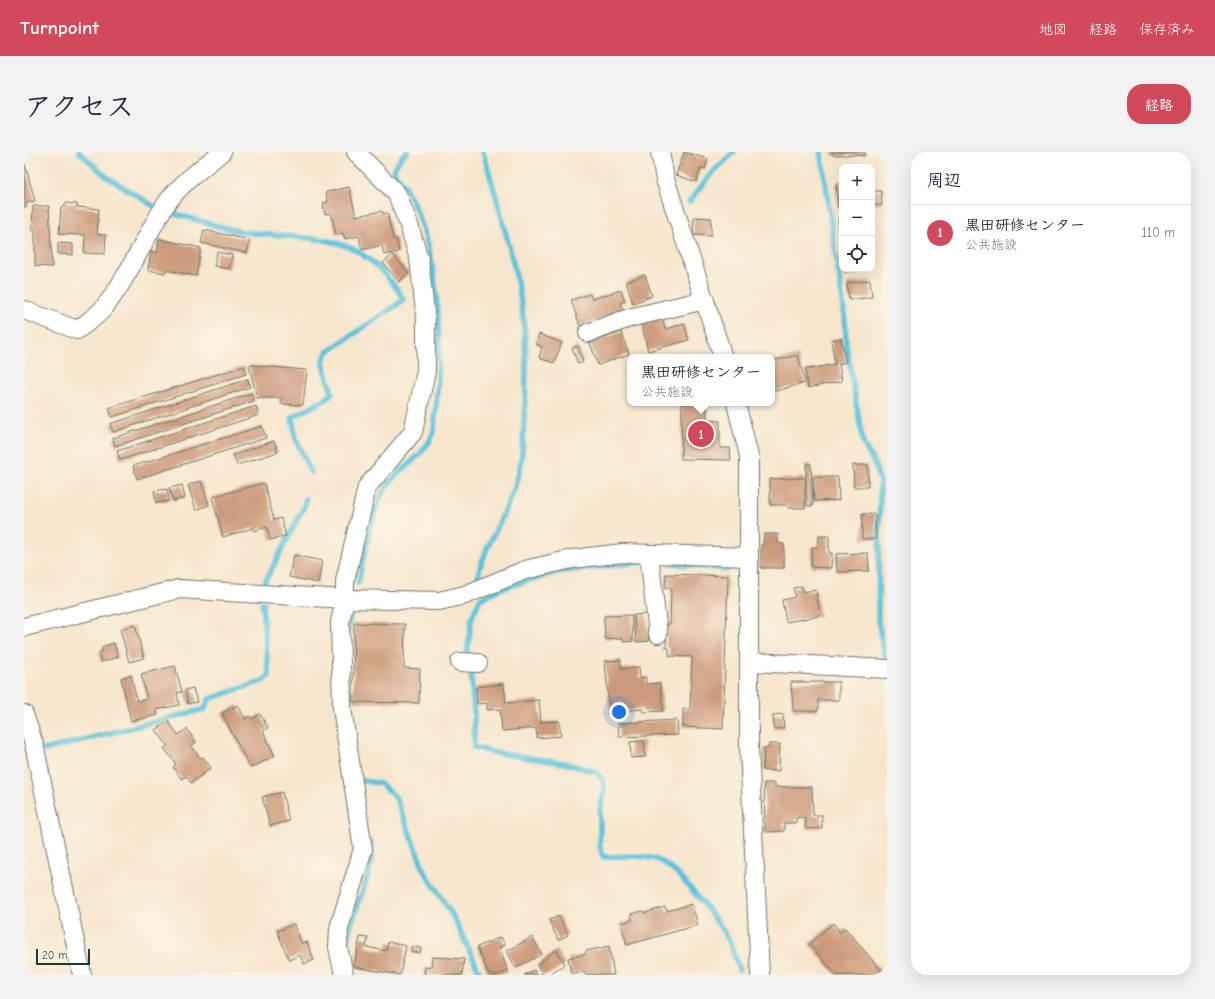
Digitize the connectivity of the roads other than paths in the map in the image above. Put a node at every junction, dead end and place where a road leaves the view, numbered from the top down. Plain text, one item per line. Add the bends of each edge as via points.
1 (222, 152) edge
2 (356, 152) edge
3 (660, 152) edge
4 (705, 300) junction
5 (24, 310) edge
6 (588, 333) dead end
7 (722, 354) edge
8 (737, 406) edge
9 (649, 554) junction
10 (749, 557) junction
11 (345, 600) junction
12 (24, 627) edge
13 (658, 634) dead end
14 (460, 662) dead end
15 (750, 662) junction
16 (478, 663) dead end
17 (887, 669) edge
18 (24, 714) edge
19 (82, 975) edge
20 (344, 975) edge
21 (760, 975) edge

1 - 5 street via 190,177 166,204 129,269 102,309 89,321 76,330
2 - 11 street via 397,194 420,259 426,321 426,371 413,432 368,487 345,581
3 - 4 street via 665,180
4 - 6 street via 629,318
4 - 7 street
8 - 10 street via 749,456
9 - 10 street
9 - 11 street via 623,553 572,559 525,570 465,596 440,601
9 - 13 street
10 - 15 street
11 - 12 street via 178,589
11 - 20 street via 340,622 342,708 363,849 339,928 338,947
14 - 16 street
15 - 17 street
15 - 21 street via 749,748
18 - 19 street via 34,744

